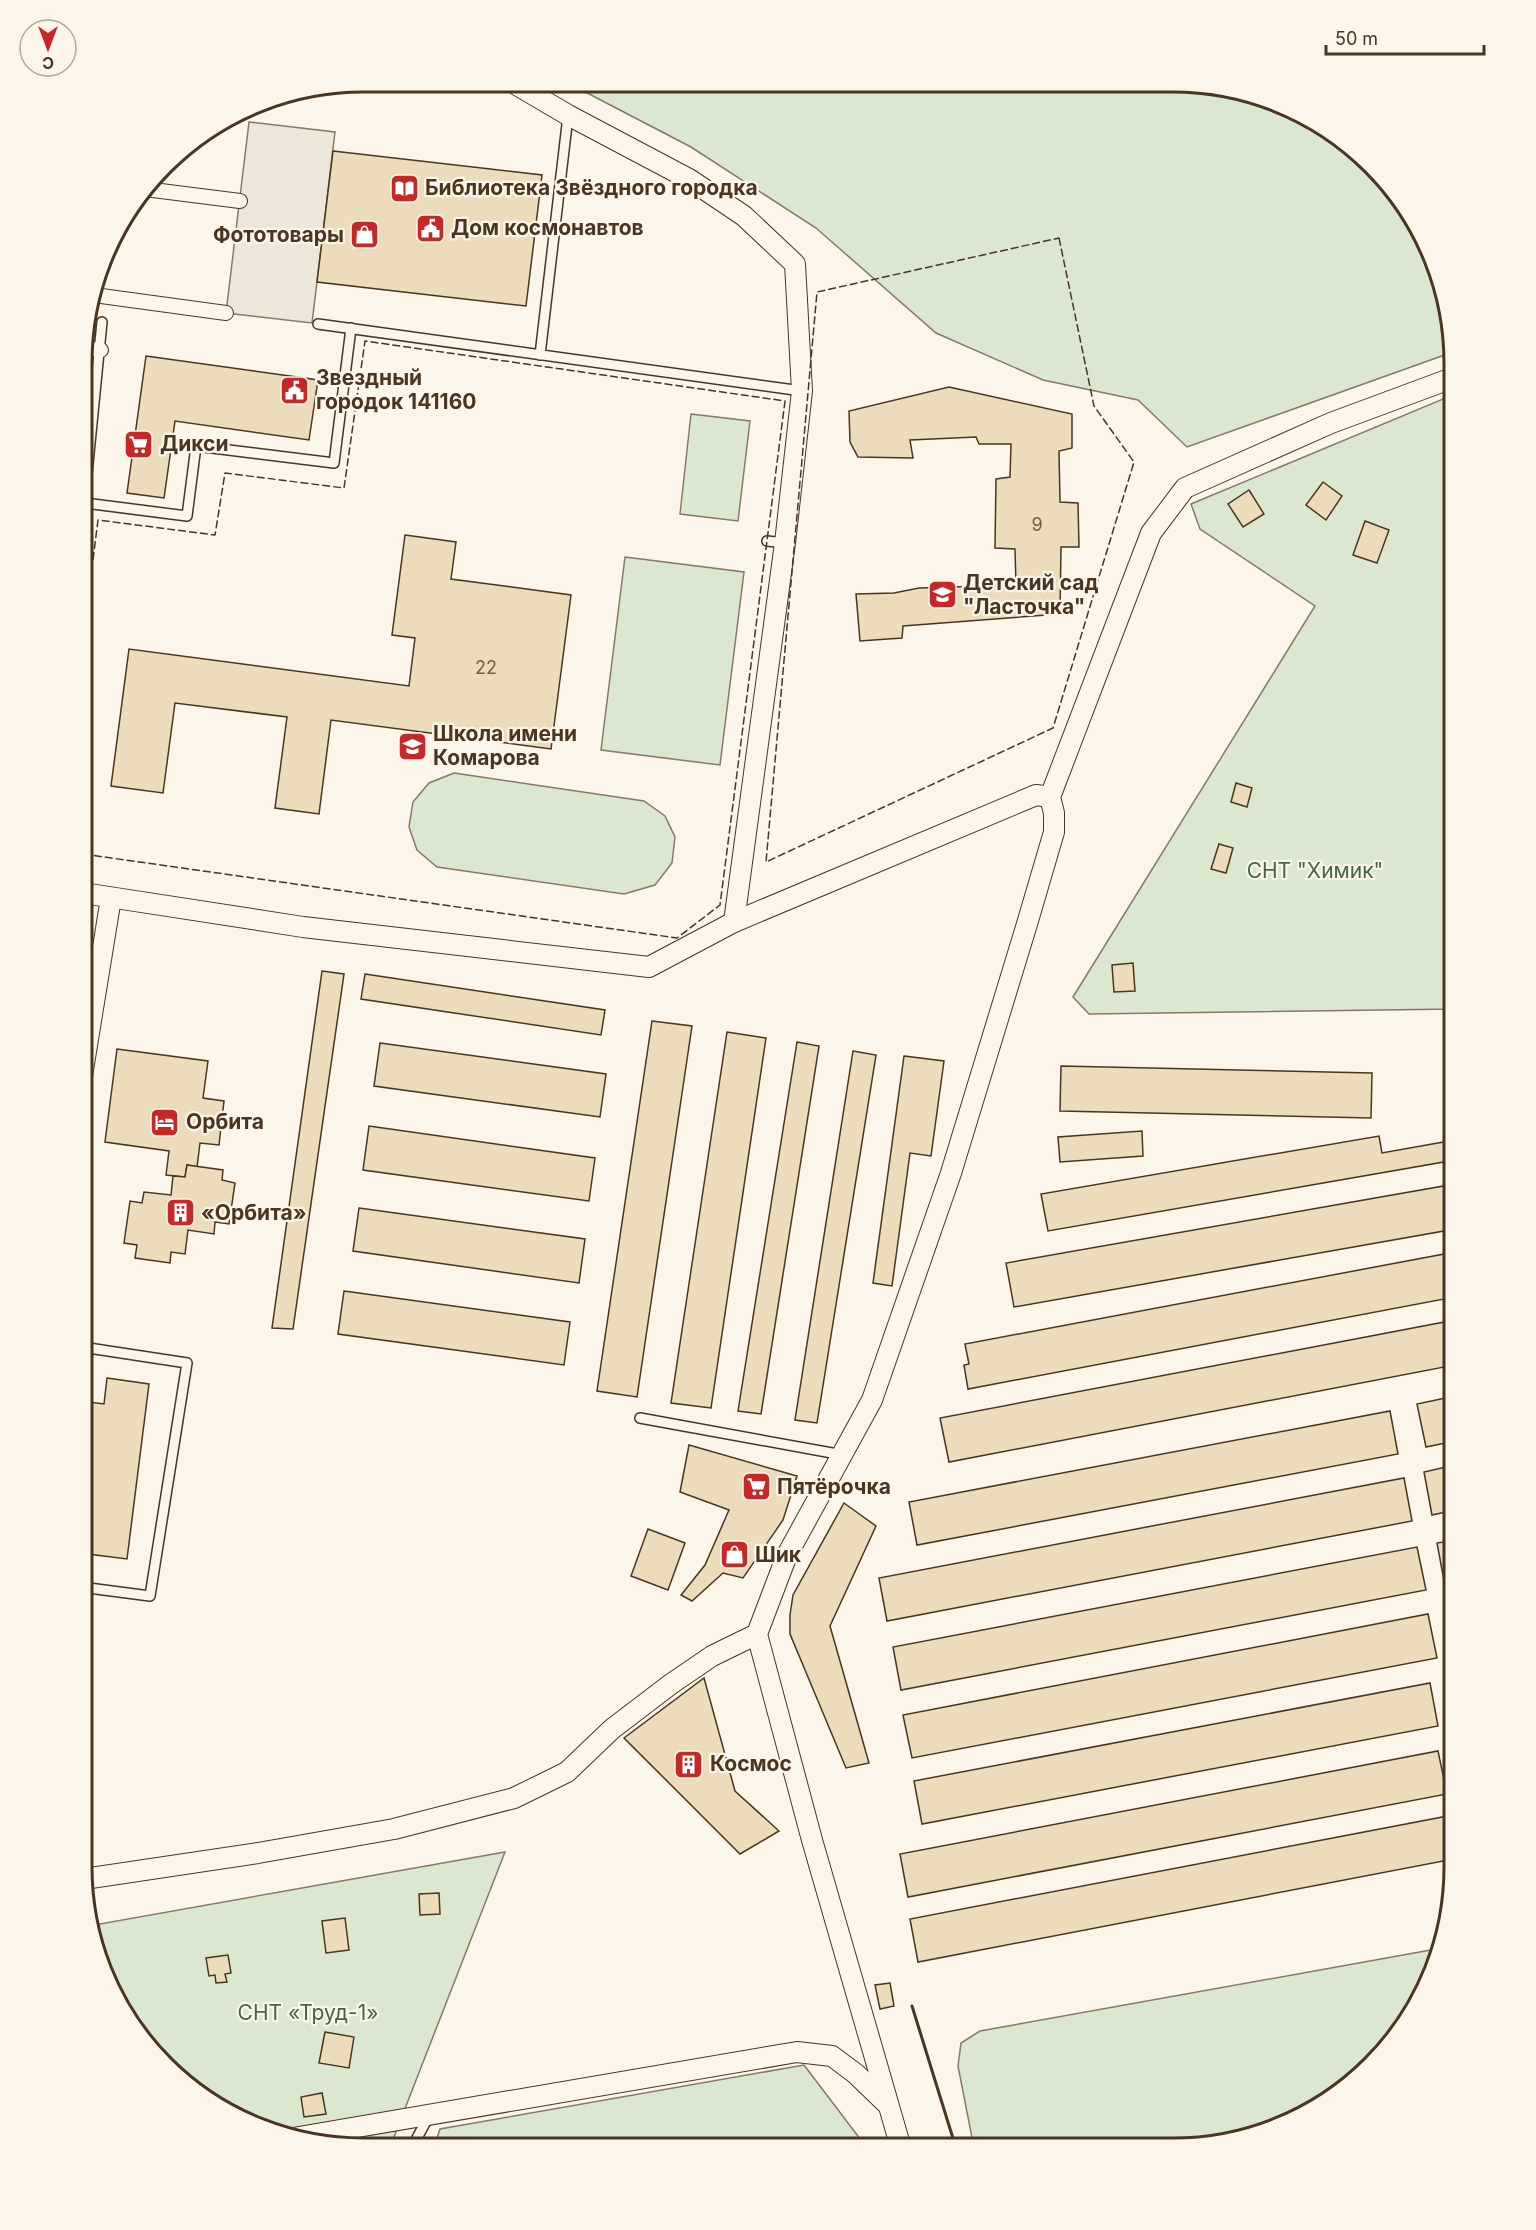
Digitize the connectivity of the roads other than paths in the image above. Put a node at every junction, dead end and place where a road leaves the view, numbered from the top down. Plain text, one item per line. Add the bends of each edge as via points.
1 (528, 92) edge
2 (568, 116) junction
3 (153, 190) edge
4 (240, 201) dead end
5 (100, 297) edge
6 (226, 313) dead end
7 (102, 322) dead end
8 (318, 324) dead end
9 (351, 328) junction
10 (92, 349) edge
11 (101, 350) junction
12 (540, 355) junction
13 (614, 365) junction
14 (612, 376) dead end
15 (1444, 381) edge
16 (802, 391) junction
17 (92, 436) edge
18 (92, 504) edge
19 (1050, 797) junction
20 (92, 895) edge
21 (111, 898) junction
22 (734, 922) junction
23 (92, 1015) edge
24 (92, 1349) edge
25 (640, 1418) dead end
26 (843, 1455) junction
27 (92, 1588) edge
28 (757, 1634) junction
29 (92, 1878) edge
30 (888, 2104) junction
31 (429, 2116) junction
32 (316, 2134) edge
33 (417, 2138) edge
34 (898, 2138) edge

1 - 2 street
2 - 12 lane
2 - 16 street via 689,178 744,216 795,264
3 - 4 street
5 - 6 street
7 - 11 lane
8 - 9 lane
9 - 12 lane
9 - 18 lane via 334,463 196,446 187,516
10 - 11 street
11 - 17 lane
12 - 13 lane
13 - 14 lane
13 - 16 lane
15 - 19 street via 1331,423 1185,488 1151,533
16 - 22 street via 776,542
19 - 22 street via 1036,795
19 - 26 street via 1054,832 951,1173 872,1400
20 - 21 street
21 - 22 street via 303,927 649,968
21 - 23 street
24 - 27 lane via 187,1363 150,1596
25 - 26 lane
26 - 28 street via 788,1555
28 - 29 street via 712,1656 671,1684 612,1729 567,1772 514,1798 394,1828
28 - 30 street
30 - 31 street via 832,2056 797,2052
30 - 34 street
31 - 32 street
31 - 33 lane

